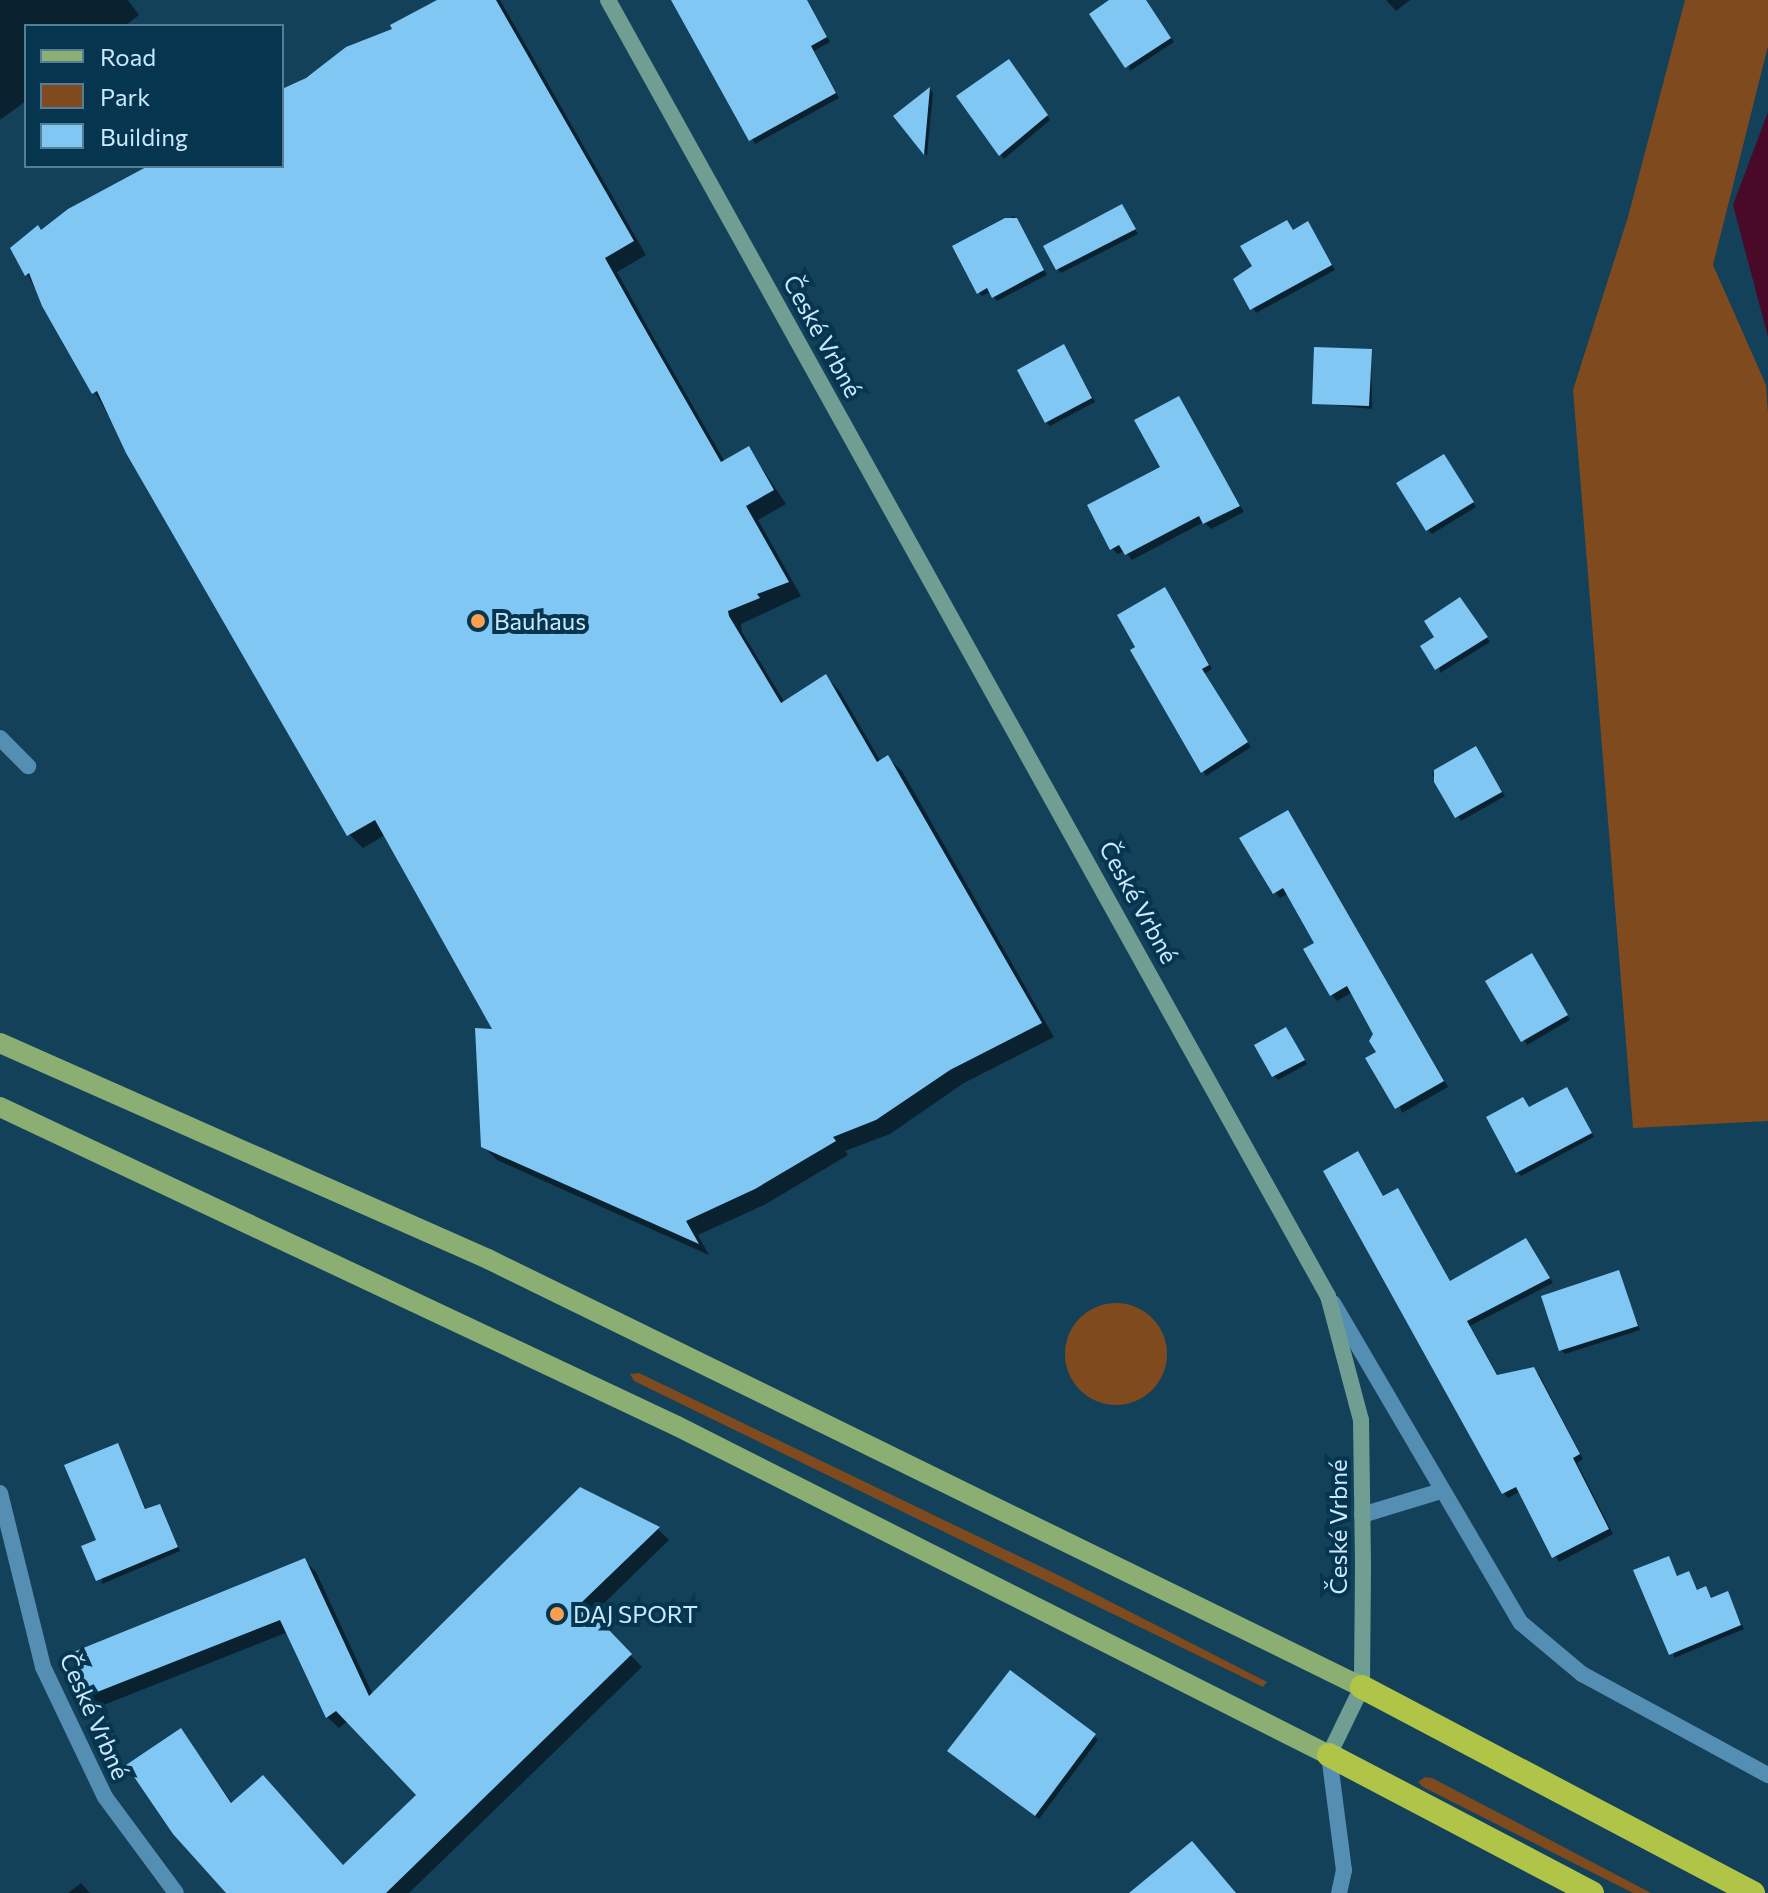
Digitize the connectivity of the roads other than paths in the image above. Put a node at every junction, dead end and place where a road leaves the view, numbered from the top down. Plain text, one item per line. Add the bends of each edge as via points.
1 (608, 0) edge
2 (0, 738) edge
3 (28, 766) dead end
4 (0, 1043) edge
5 (0, 1107) edge
6 (1328, 1296) junction
7 (1441, 1491) junction
8 (0, 1493) edge
9 (1362, 1515) junction
10 (1362, 1687) junction
11 (1329, 1755) junction
12 (1768, 1775) edge
13 (176, 1893) edge
14 (1339, 1893) edge
15 (1592, 1893) edge
16 (1753, 1893) edge

1 - 6 street, České Vrbné
2 - 3 street
4 - 10 main road via 488,1259
5 - 11 main road via 677,1426
6 - 7 street
6 - 9 street, České Vrbné via 1361,1420
7 - 9 street
7 - 12 street via 1521,1623 1582,1674
8 - 13 street, České Vrbné via 43,1667 105,1797
9 - 10 street, České Vrbné
10 - 11 street, České Vrbné
10 - 16 highway
11 - 14 street via 1344,1870
11 - 15 highway

